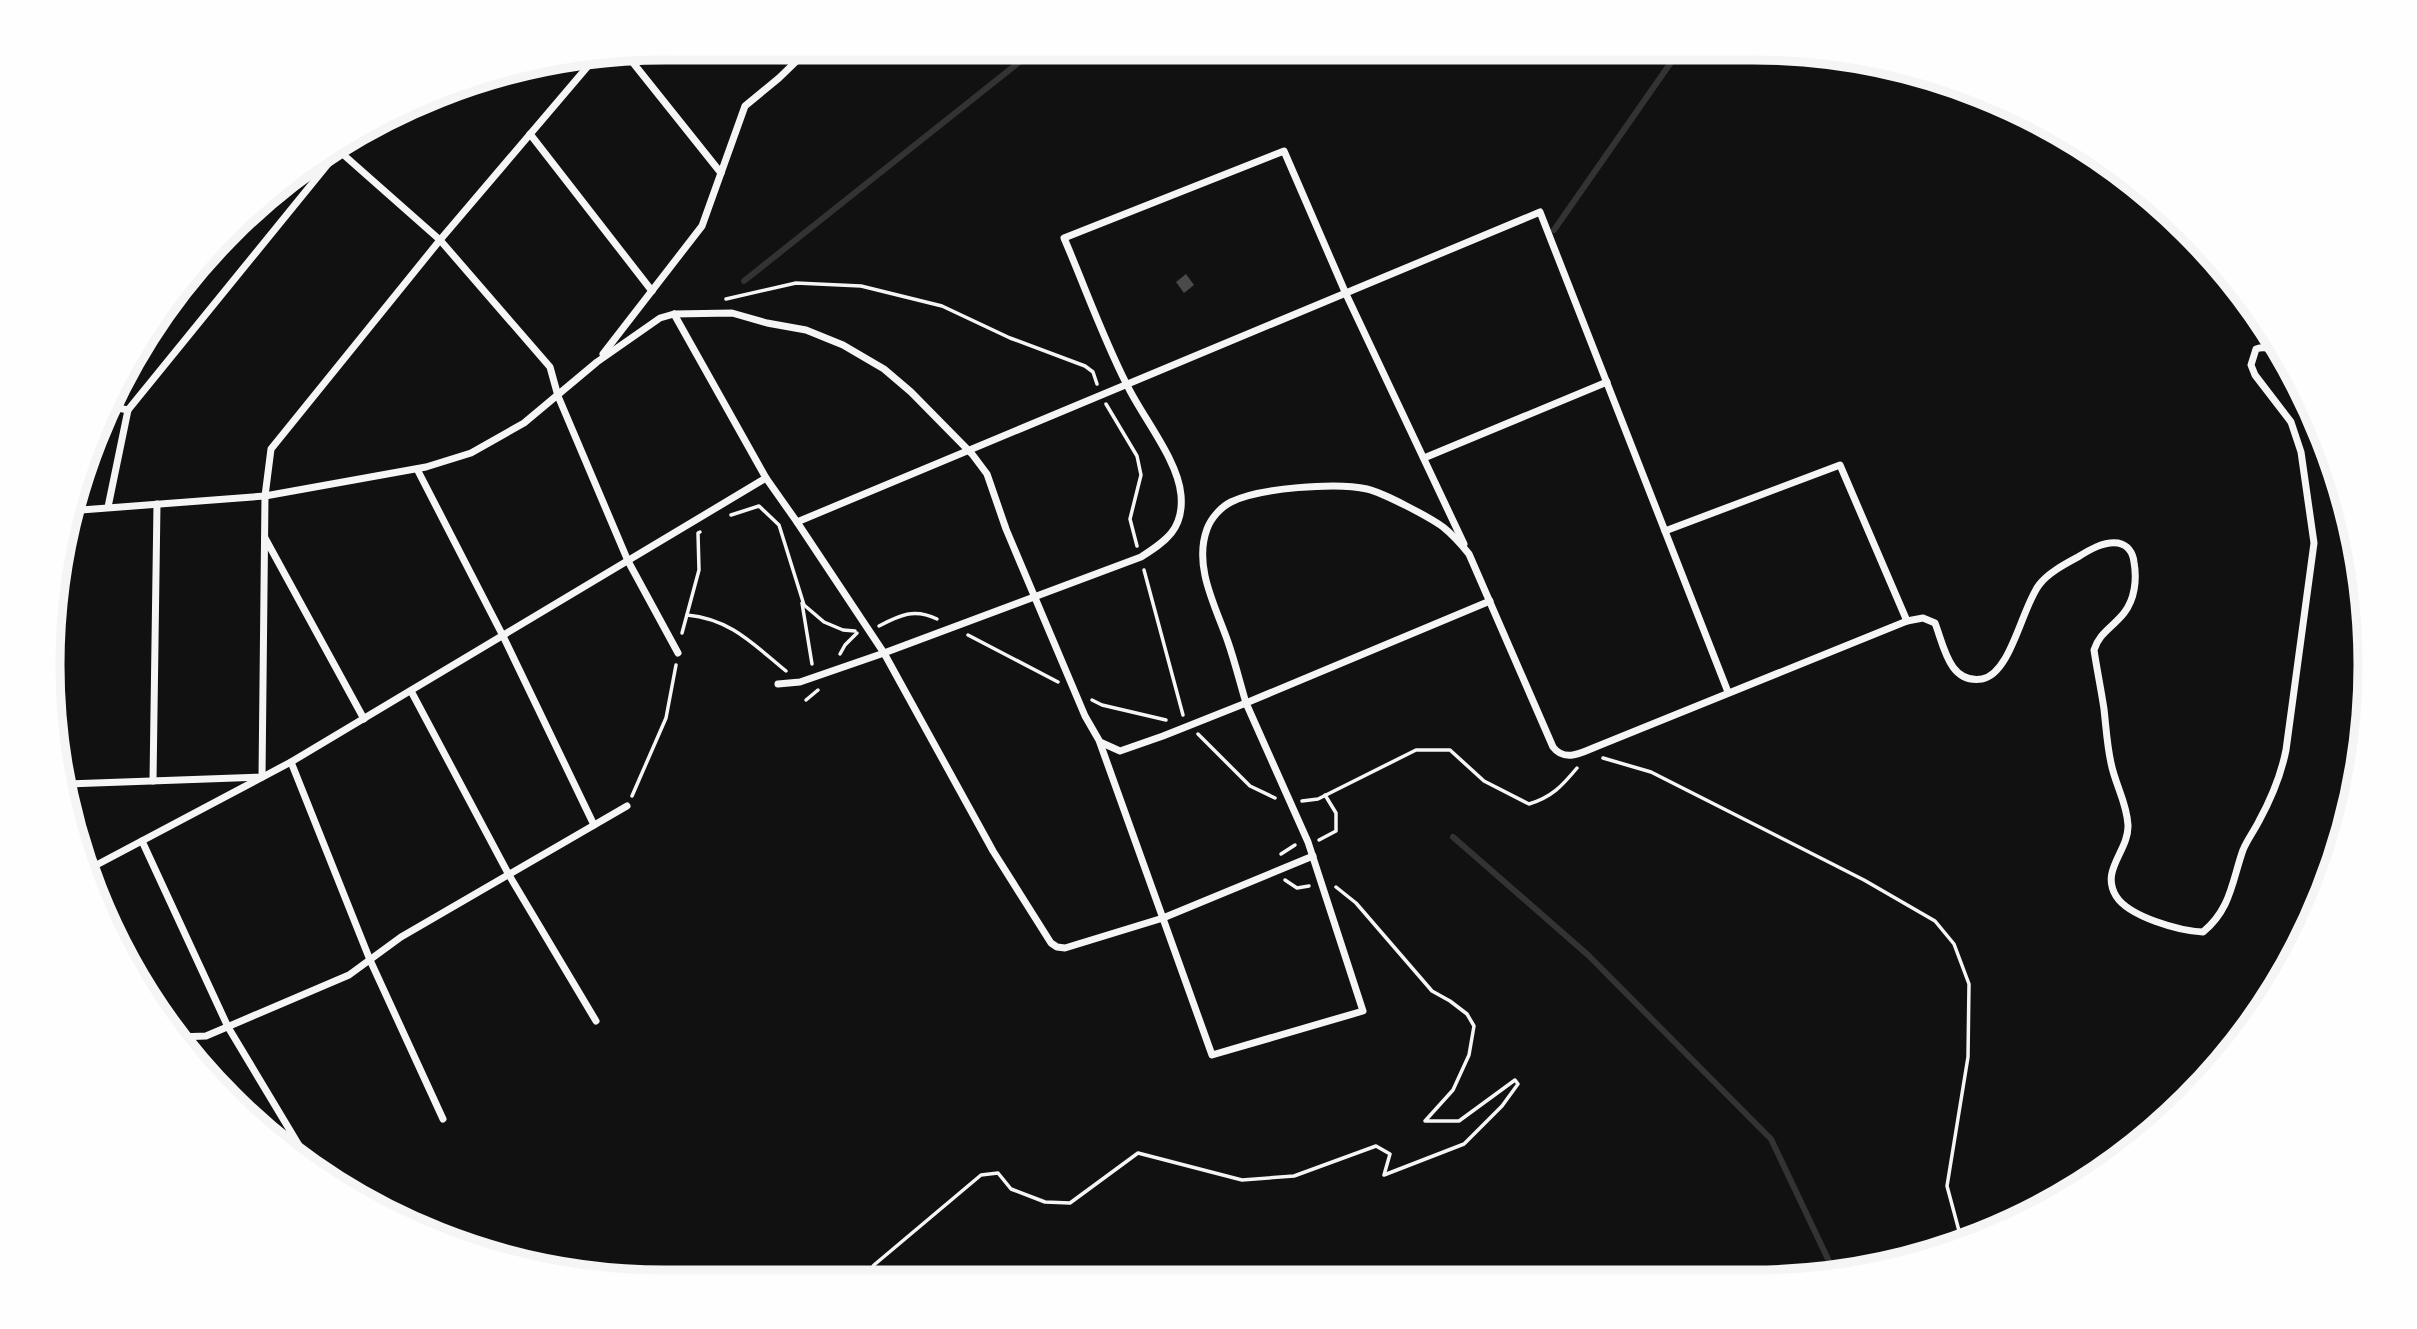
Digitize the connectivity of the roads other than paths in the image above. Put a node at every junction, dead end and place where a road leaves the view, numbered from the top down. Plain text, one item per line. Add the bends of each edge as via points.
1 (798, 60) edge
2 (631, 61) edge
3 (589, 65) edge
4 (530, 134) junction
5 (343, 152) edge
6 (329, 160) edge
7 (721, 173) junction
8 (440, 240) junction
9 (652, 291) junction
10 (1346, 294) junction
11 (674, 314) junction
12 (2267, 347) edge
13 (597, 362) junction
14 (1606, 382) junction
15 (1127, 385) junction
16 (558, 396) junction
17 (117, 408) edge
18 (128, 410) junction
19 (968, 449) junction
20 (1424, 458) junction
21 (417, 469) junction
22 (766, 478) junction
23 (265, 496) junction
24 (156, 504) junction
25 (108, 507) junction
26 (80, 510) edge
27 (797, 522) junction
28 (1665, 531) junction
29 (264, 536) junction
30 (1469, 554) junction
31 (628, 561) junction
32 (1035, 596) junction
33 (1490, 601) junction
34 (1907, 621) junction
35 (503, 636) junction
36 (678, 653) road end
37 (884, 653) junction
38 (778, 684) dead end
39 (411, 691) junction
40 (1728, 692) junction
41 (1246, 703) junction
42 (364, 719) junction
43 (1100, 742) junction
44 (292, 762) junction
45 (262, 777) junction
46 (153, 781) junction
47 (71, 784) edge
48 (627, 806) road end
49 (594, 825) junction
50 (142, 841) junction
51 (1313, 856) junction
52 (95, 866) edge
53 (509, 875) junction
54 (1163, 918) junction
55 (370, 960) junction
56 (596, 1021) dead end
57 (228, 1027) junction
58 (188, 1037) edge
59 (443, 1119) dead end
60 (300, 1147) dead end

1 - 7 street via 744,106
2 - 7 street
3 - 4 street
4 - 8 street
4 - 9 street
5 - 8 street
6 - 18 street
7 - 9 street via 702,226
8 - 16 street via 550,368
8 - 23 street via 271,449
9 - 13 street
10 - 14 street via 1540,212
10 - 15 street
10 - 15 street via 1284,151 1064,238
10 - 20 street
11 - 13 street via 646,326
11 - 19 street via 732,313 806,330 843,345 884,369
11 - 22 street
12 - 34 street via 2256,349 2251,365 2291,422 2301,452 2314,543 2282,770 2244,848 2229,898 2203,932 2164,925 2128,907 2110,884 2128,825 2111,765 2094,650 2097,640 2131,601 2135,568 2126,547 2117,543 2090,549 2039,584 2003,662 1992,675 1967,678 1954,670 1935,624 1923,618
13 - 16 street
14 - 20 street
14 - 28 street
15 - 19 street
15 - 32 street via 1176,471 1181,497 1178,522 1167,540 1140,557
16 - 21 street via 524,423 471,453
16 - 31 street
17 - 18 street
18 - 25 street
19 - 27 street
19 - 32 street via 987,474
20 - 30 street
21 - 23 street
21 - 35 street
22 - 27 street
22 - 31 street
23 - 24 street
23 - 29 street
24 - 25 street
24 - 46 street
25 - 26 street
27 - 37 street
28 - 34 street via 1840,465
28 - 40 street
29 - 42 street
29 - 45 street
30 - 33 street
30 - 41 street via 1442,526 1369,489 1333,485 1263,492 1229,503 1207,529 1203,565
31 - 35 street
31 - 36 street
32 - 37 street
32 - 43 street
33 - 40 street via 1558,754 1582,752
33 - 41 street
34 - 40 street
35 - 39 street
35 - 49 street
37 - 38 street via 800,682
37 - 54 street via 993,851 1051,943 1065,948
39 - 42 street
39 - 53 street
41 - 43 street via 1120,751
41 - 51 street
42 - 44 street
43 - 54 street
44 - 45 street
44 - 55 street
45 - 46 street
45 - 50 street
46 - 47 street
48 - 49 street
49 - 53 street
50 - 52 street
50 - 57 street
51 - 54 street
51 - 54 street via 1363,1011 1212,1055
53 - 55 street
53 - 56 street
55 - 57 street via 349,975
55 - 59 street
57 - 58 street via 206,1036
57 - 60 street

